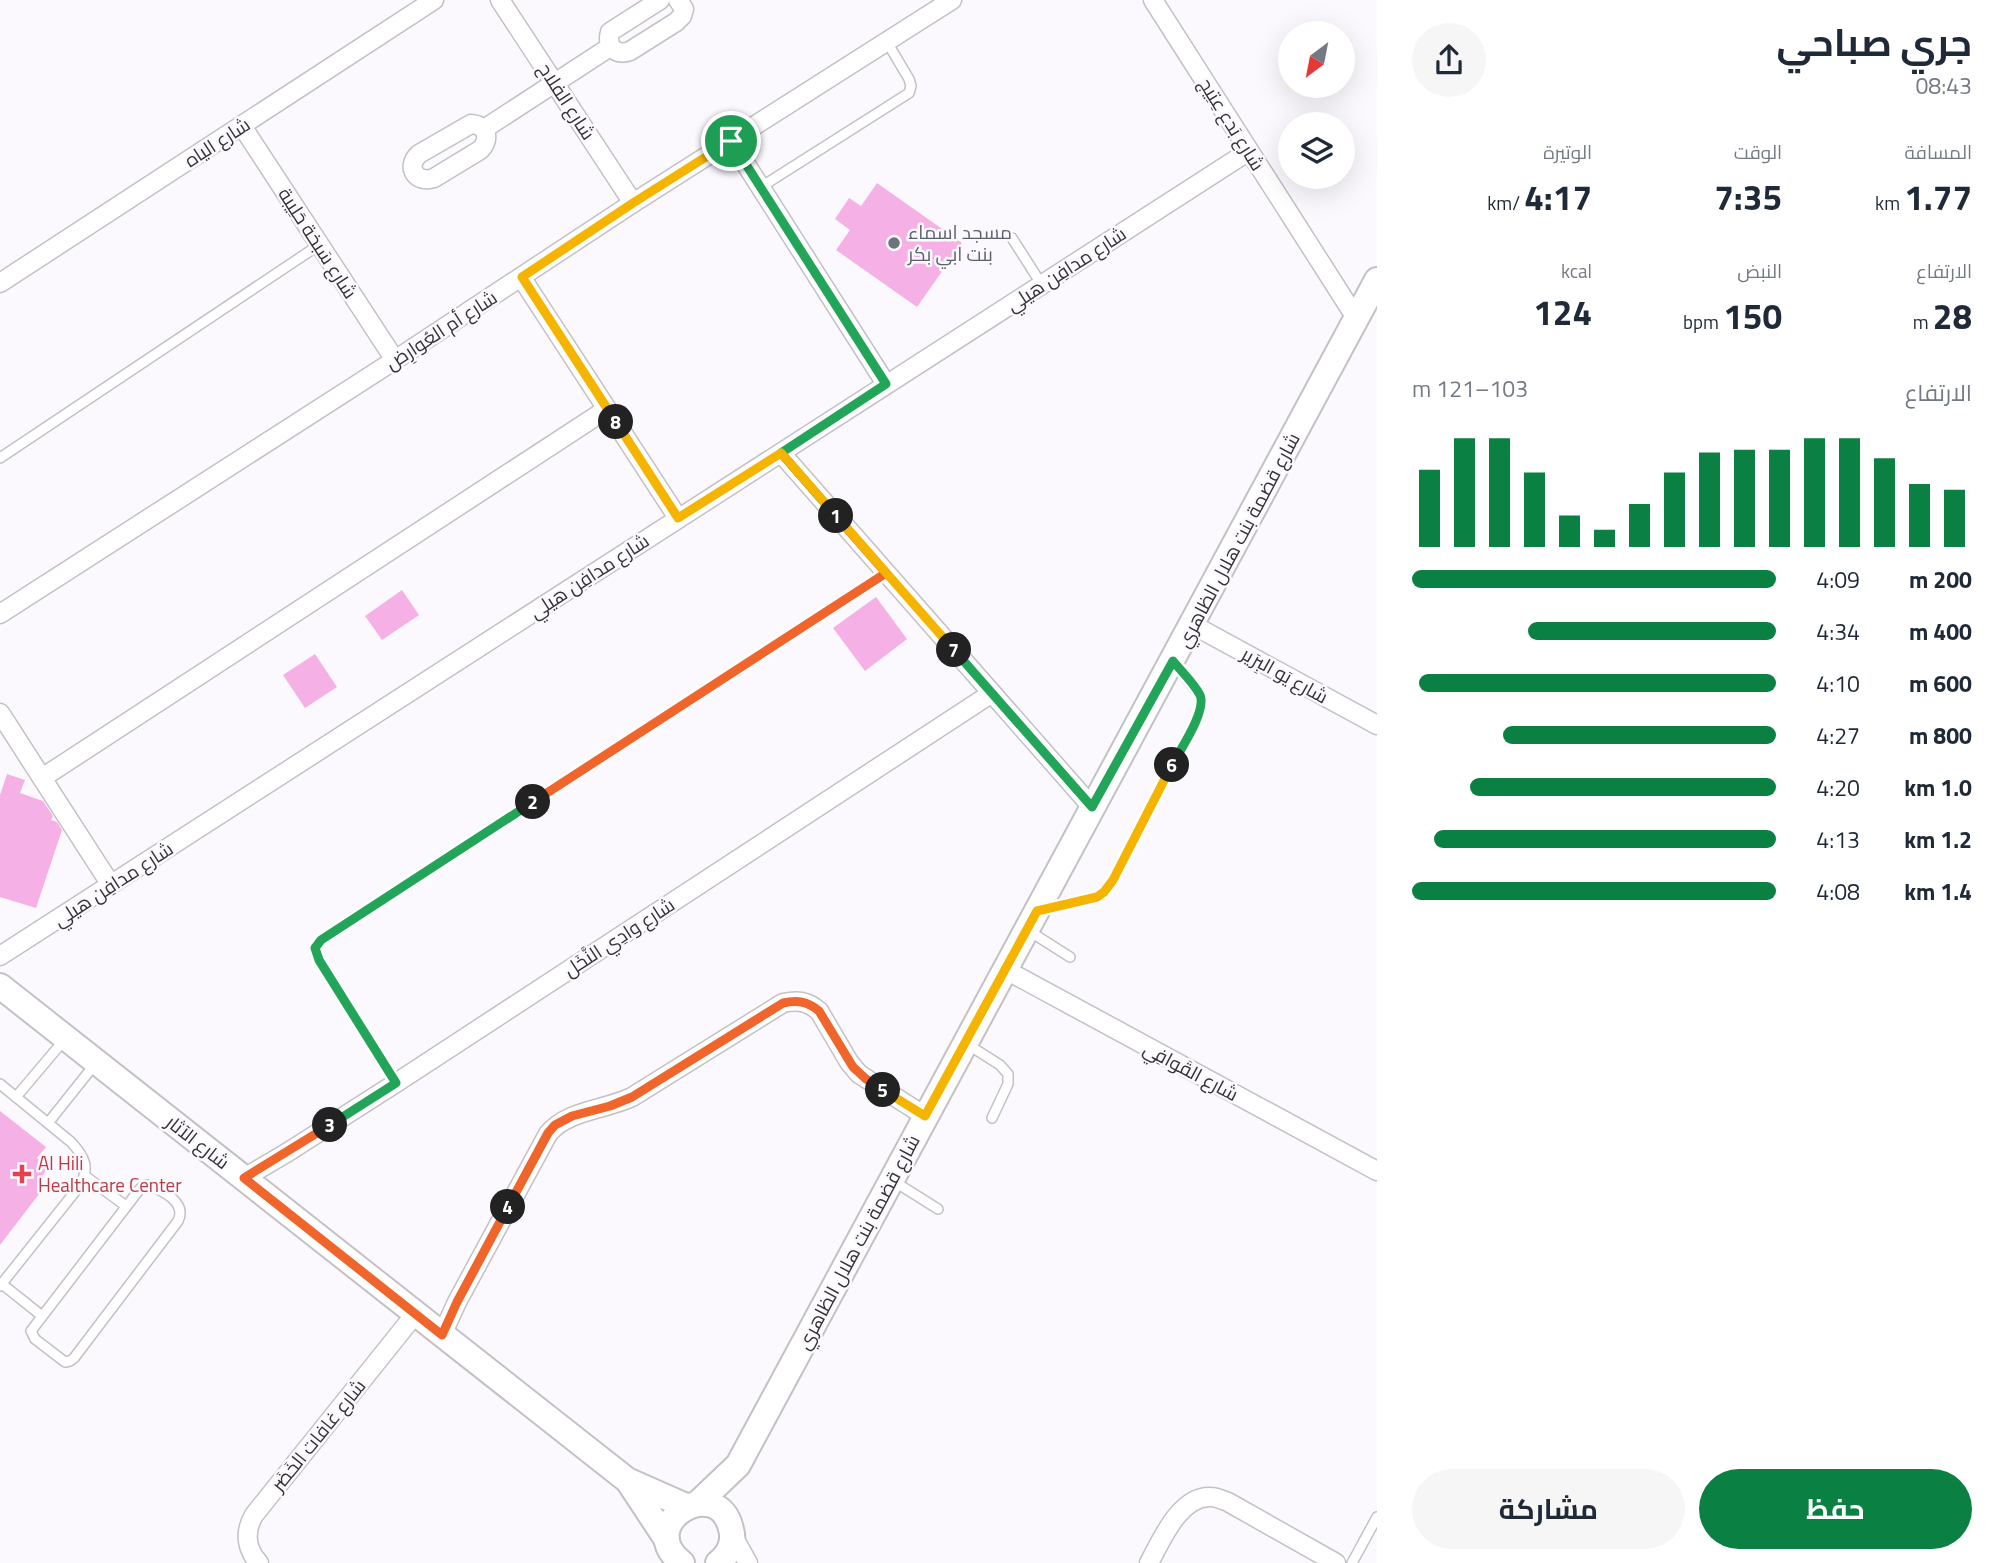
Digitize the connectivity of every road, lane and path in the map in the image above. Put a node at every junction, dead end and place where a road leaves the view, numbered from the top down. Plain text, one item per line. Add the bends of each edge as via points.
1 (434, 0) edge
2 (500, 0) edge
3 (660, 0) edge
4 (678, 0) edge
5 (952, 0) edge
6 (1153, 0) edge
7 (887, 42) junction
8 (610, 47) junction
9 (554, 82) junction
10 (242, 126) junction
11 (484, 129) dead end
12 (731, 141) junction
13 (1249, 152) junction
14 (761, 187) junction
15 (633, 203) junction
16 (1012, 238) dead end
17 (319, 245) junction
18 (522, 277) junction
19 (1377, 280) edge
20 (0, 284) edge
21 (1042, 285) junction
22 (1356, 318) junction
23 (395, 360) junction
24 (886, 384) junction
25 (607, 410) junction
26 (781, 453) junction
27 (0, 458) edge
28 (678, 518) junction
29 (886, 573) junction
30 (0, 614) edge
31 (1192, 625) junction
32 (1173, 661) junction
33 (992, 694) junction
34 (0, 713) edge
35 (1377, 725) edge
36 (6, 737) edge
37 (42, 778) junction
38 (1092, 807) junction
39 (111, 886) junction
40 (1032, 921) junction
41 (0, 956) edge
42 (1070, 957) dead end
43 (1006, 971) junction
44 (0, 986) edge
45 (66, 1037) junction
46 (965, 1043) junction
47 (97, 1062) junction
48 (396, 1083) junction
49 (0, 1084) edge
50 (16, 1097) junction
51 (925, 1116) junction
52 (992, 1118) dead end
53 (48, 1123) junction
54 (1377, 1171) edge
55 (85, 1176) junction
56 (244, 1178) junction
57 (891, 1179) junction
58 (127, 1206) junction
59 (937, 1209) dead end
60 (1, 1285) edge
61 (416, 1313) junction
62 (42, 1316) junction
63 (442, 1335) junction
64 (738, 1465) junction
65 (627, 1480) junction
66 (692, 1505) junction
67 (1377, 1517) edge
68 (732, 1531) junction
69 (672, 1554) edge
70 (259, 1563) edge
71 (718, 1563) edge
72 (748, 1563) edge
73 (1149, 1563) edge
74 (1336, 1563) edge
75 (1352, 1563) edge

1 - 10 street, شارع الياه
2 - 9 street, شارع الفلاح
3 - 8 street via 610,32
4 - 8 street via 684,9 676,22 630,51 616,52
5 - 7 street, شارع أم العُوارِض
6 - 13 street, شارع بَدع عِتِيج
7 - 12 street, شارع أم العُوارِض
7 - 14 lane via 909,79 909,93
8 - 9 street
9 - 11 street
9 - 15 street, شارع الفلاح
10 - 17 street, شارع سَبخة حَلِيبة
10 - 20 street, شارع الياه
12 - 14 street
12 - 15 street, شارع أم العُوارِض
13 - 21 street, شارع مدافِن هيلي
13 - 22 street, شارع بَدع عِتِيج
14 - 24 street
15 - 18 street, شارع أم العُوارِض
16 - 21 lane
17 - 23 street, شارع سَبخة حَلِيبة
17 - 27 lane
18 - 23 street, شارع أم العُوارِض
18 - 25 street
19 - 22 street, شارع قضمة بنت هلال الظاهري
21 - 24 street, شارع مدافِن هيلي
22 - 31 street, شارع قضمة بنت هلال الظاهري
23 - 30 street, شارع أم العُوارِض
24 - 26 street, شارع مدافِن هيلي
25 - 28 street
25 - 37 street
26 - 28 street, شارع مدافِن هيلي
26 - 29 street
28 - 39 street, شارع مدافِن هيلي
29 - 33 street
29 - 48 lane via 321,940 315,948 319,960
31 - 32 street, شارع قضمة بنت هلال الظاهري
31 - 35 street, شارع يَو البِرَير
32 - 38 street, شارع قضمة بنت هلال الظاهري
32 - 40 lane via 1199,694 1201,708 1113,880 1097,897
33 - 38 street
33 - 48 street, شارع وادِي النَّخَل
34 - 36 street
36 - 37 street
37 - 39 street
38 - 40 street, شارع قضمة بنت هلال الظاهري
39 - 41 street, شارع مدافِن هيلي
40 - 42 lane
40 - 43 street, شارع قضمة بنت هلال الظاهري
43 - 46 street, شارع قضمة بنت هلال الظاهري
43 - 54 street, شارع القَوافِي
44 - 45 street, شارع الآثار
45 - 47 street, شارع الآثار
45 - 50 lane
46 - 51 street, شارع قضمة بنت هلال الظاهري
46 - 52 lane via 1008,1074
47 - 53 lane
47 - 56 street, شارع الآثار
48 - 56 street, شارع وادِي النَّخَل
49 - 50 lane
50 - 53 lane
51 - 57 street, شارع قضمة بنت هلال الظاهري
51 - 63 street via 859,1073 819,1011 802,1001 783,1003 632,1097 555,1125
53 - 55 lane via 79,1151
55 - 58 lane
55 - 60 lane
56 - 61 street, شارع الآثار
57 - 59 lane
57 - 64 street, شارع قضمة بنت هلال الظاهري
58 - 62 lane
58 - 62 lane via 138,1190 148,1185 176,1201 182,1214 71,1361 61,1360 32,1336
60 - 62 lane
61 - 63 street, شارع الآثار
61 - 70 street, شارع غافات الخَضَر via 254,1515 247,1538
63 - 65 street, شارع الآثار
64 - 66 street, شارع قضمة بنت هلال الظاهري
64 - 68 street, شارع قضمة بنت هلال الظاهري
65 - 66 street, شارع الآثار
65 - 69 street, شارع الآثار
66 - 68 street, شارع الآثار via 716,1508
66 - 69 street, شارع قضمة بنت هلال الظاهري via 671,1520
67 - 75 lane
68 - 71 street via 731,1547
68 - 72 street
73 - 74 street via 1183,1509 1212,1496

